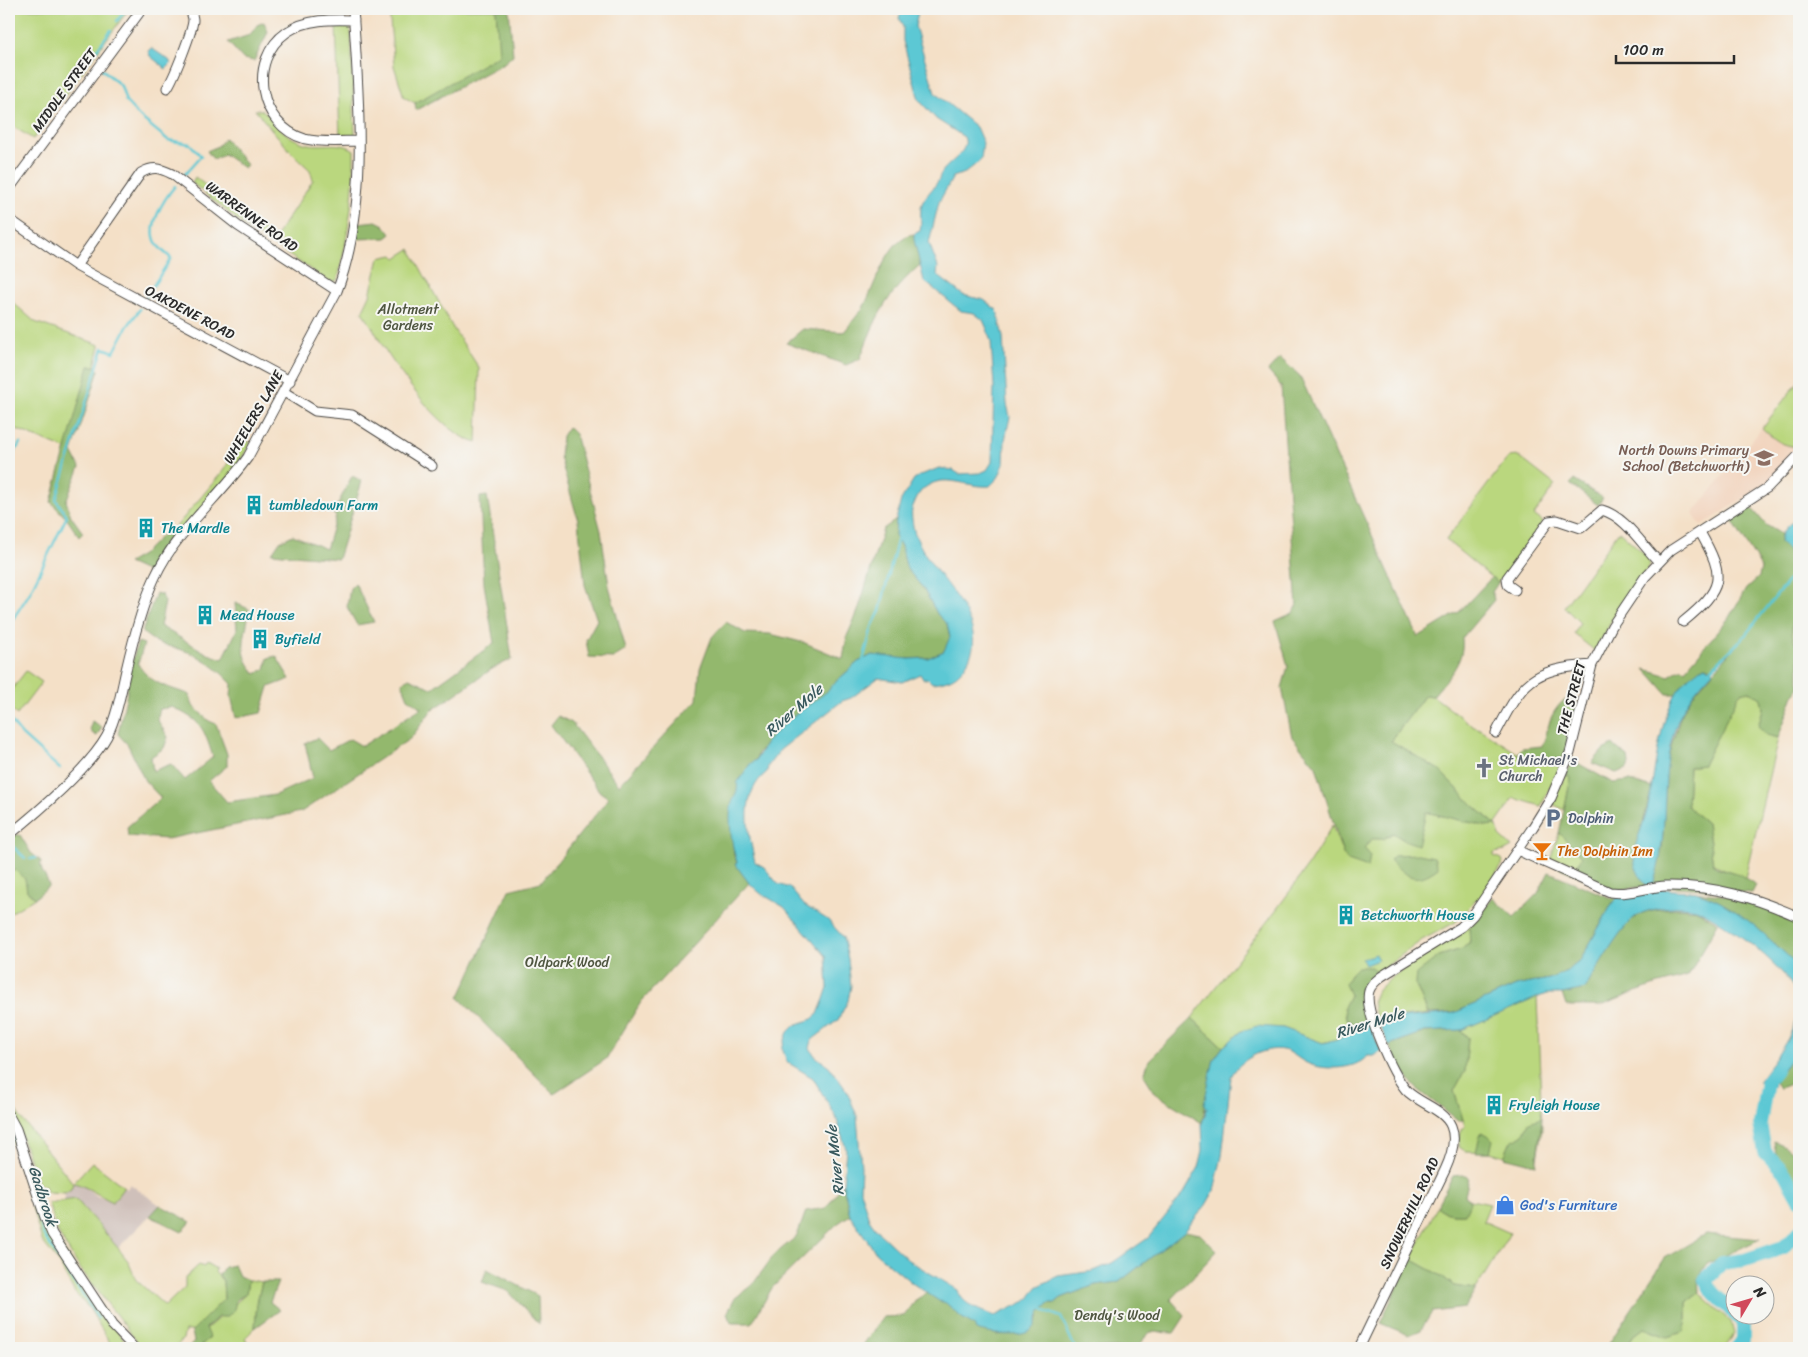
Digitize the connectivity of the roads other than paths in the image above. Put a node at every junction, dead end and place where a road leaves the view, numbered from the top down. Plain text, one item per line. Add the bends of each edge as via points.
1 (142, 9) edge
2 (190, 9) edge
3 (353, 9) edge
4 (354, 20) junction
5 (167, 88) dead end
6 (358, 141) junction
7 (9, 188) edge
8 (9, 219) edge
9 (76, 266) junction
10 (337, 291) junction
11 (290, 381) junction
12 (284, 392) junction
13 (1799, 455) edge
14 (432, 466) dead end
15 (1700, 532) junction
16 (1658, 561) junction
17 (1514, 590) dead end
18 (1683, 622) dead end
19 (1592, 665) junction
20 (1496, 733) dead end
21 (9, 835) edge
22 (1517, 850) junction
23 (1799, 917) edge
24 (1371, 1015) joint
25 (9, 1116) edge
26 (134, 1348) edge
27 (1359, 1348) edge

1 - 7 street, MIDDLE STREET
2 - 5 street via 191,31 174,79
3 - 4 street, WHEELERS LANE
4 - 6 street, WHEELERS LANE
4 - 6 street via 304,23 287,32 274,44 265,60 262,89 273,117 294,134 314,140
6 - 10 street, WHEELERS LANE via 351,242
8 - 9 street, OAKDENE ROAD
9 - 10 street, WARRENNE ROAD via 141,173 160,168 238,226
9 - 11 street, OAKDENE ROAD
10 - 11 street, WHEELERS LANE
11 - 12 street, WHEELERS LANE
12 - 14 street via 315,411 352,415
12 - 21 street, WHEELERS LANE via 238,471 177,542 156,575 107,735 92,757
13 - 15 street, THE STREET via 1767,488
15 - 16 street, THE STREET
15 - 18 street via 1714,558 1718,581 1712,594
16 - 17 street via 1621,521 1602,510 1581,528 1557,520 1549,521 1507,578 1508,585
16 - 19 street, THE STREET via 1612,626
19 - 20 street via 1549,671 1530,681 1516,695
19 - 22 street, THE STREET via 1562,775
22 - 23 street via 1610,892 1622,894 1666,886 1707,889 1758,899
22 - 24 street, THE STREET via 1473,915 1461,927 1374,983 1369,991
24 - 27 street, SNOWERHILL ROAD via 1407,1090 1442,1115 1451,1125 1454,1141 1445,1170
25 - 26 street via 52,1234 112,1325

